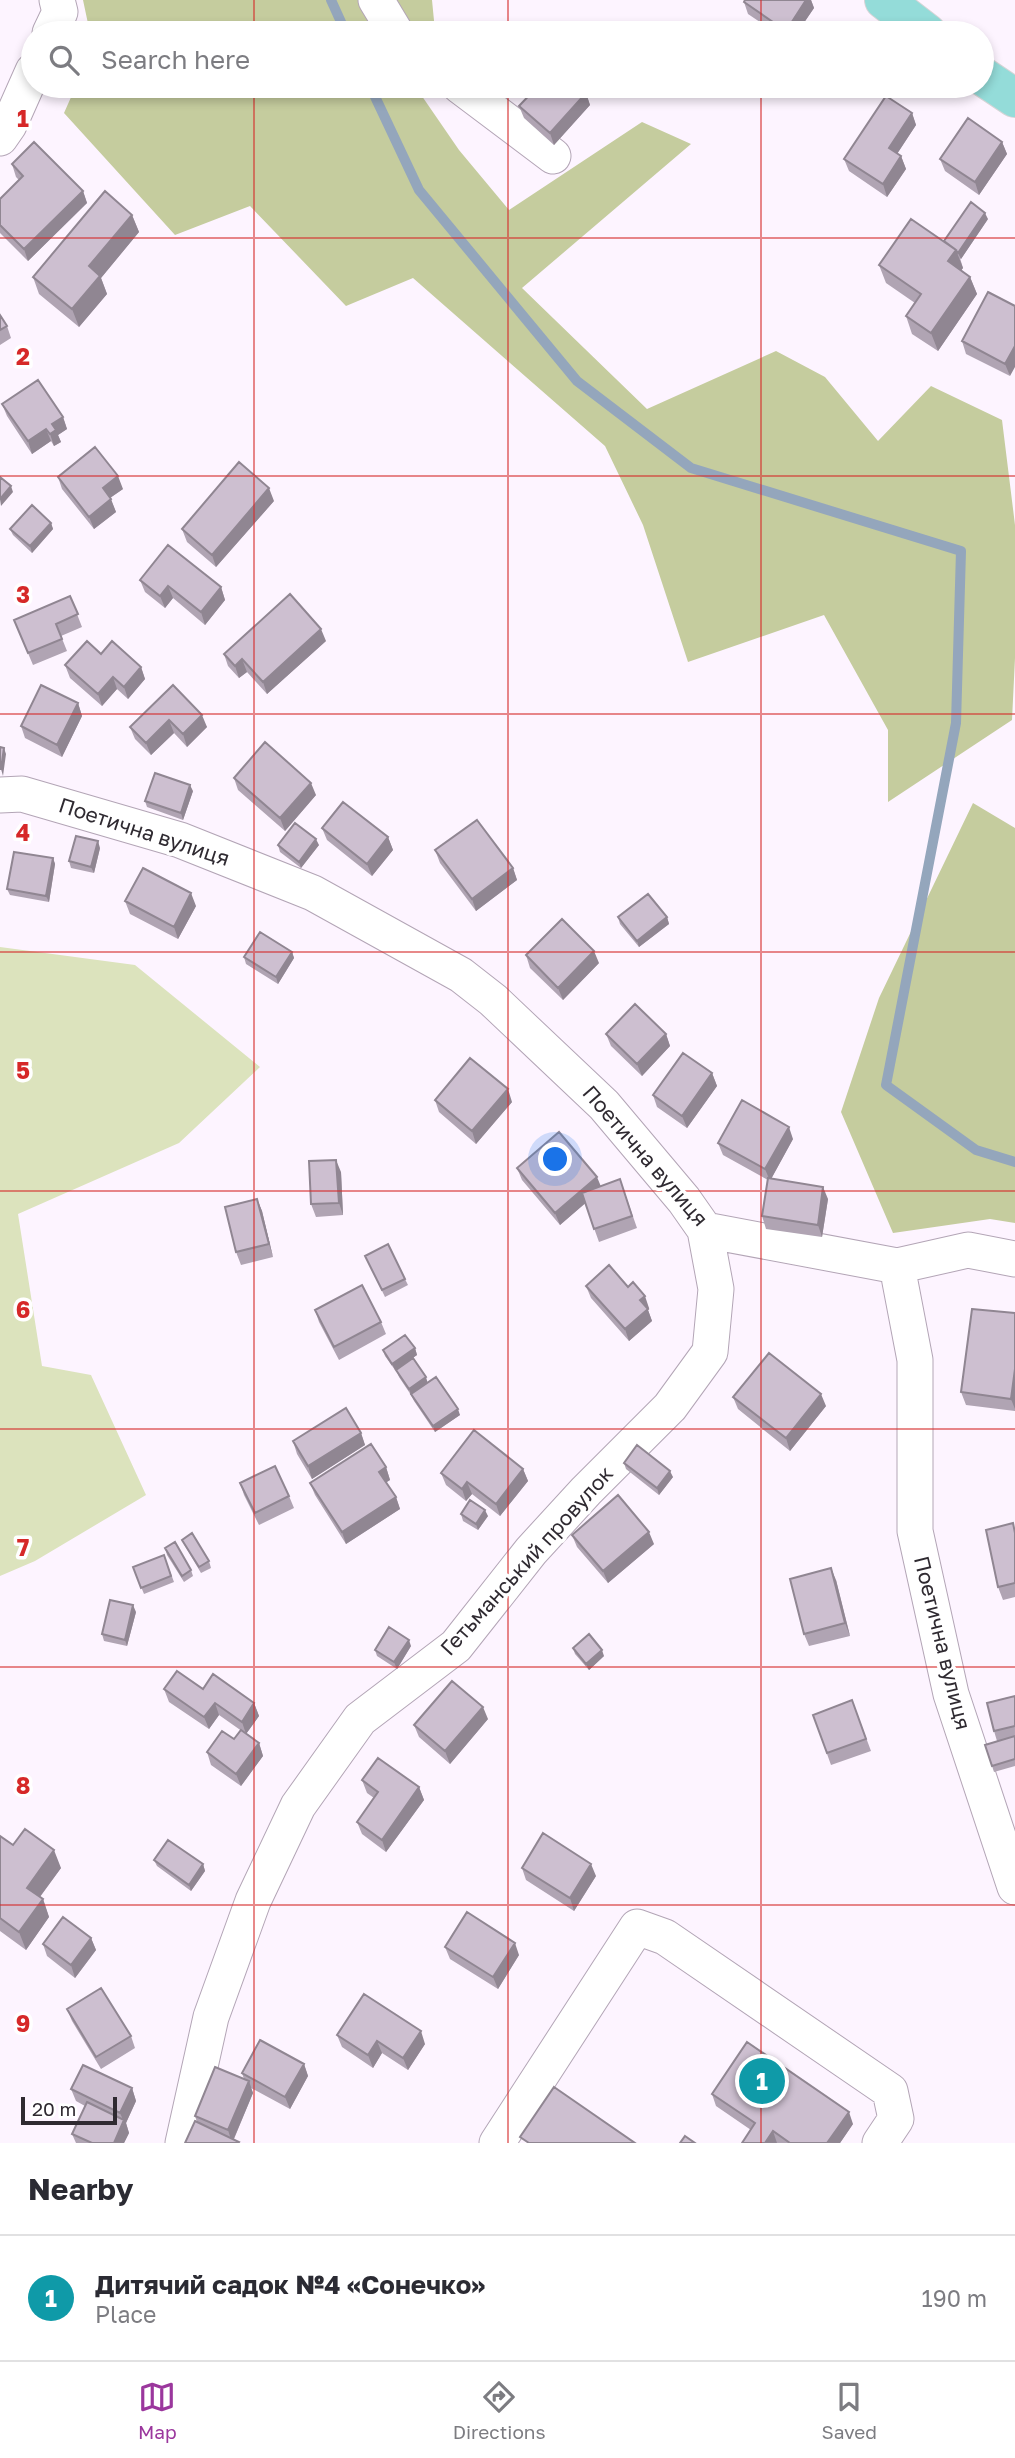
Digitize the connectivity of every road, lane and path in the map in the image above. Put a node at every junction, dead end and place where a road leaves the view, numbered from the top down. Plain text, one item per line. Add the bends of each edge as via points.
1 (57, 0) edge
2 (376, 0) edge
3 (884, 0) edge
4 (56, 21) edge
5 (389, 21) edge
6 (911, 21) edge
7 (21, 97) edge
8 (476, 98) edge
9 (5, 132) edge
10 (553, 156) dead end
11 (0, 795) edge
12 (705, 1230) junction
13 (1015, 1258) edge
14 (897, 1266) junction
15 (1015, 1887) edge
16 (183, 2143) edge
17 (497, 2143) edge
18 (880, 2143) edge

1 - 4 street via 60,12
2 - 5 street
3 - 6 main road
7 - 9 street
8 - 10 street
11 - 12 street, Поетична вулиця via 22,794 180,840 313,893 461,975 604,1105
12 - 14 street, Поетична вулиця
12 - 16 street, Гетьманський провулок via 716,1289 710,1352 670,1407 531,1551 456,1646 360,1719 298,1806 253,1901 211,2017
13 - 14 street via 968,1250
14 - 15 street, Поетична вулиця via 915,1360 915,1531 951,1694
17 - 18 street via 637,1927 665,1937 890,2091 896,2119

